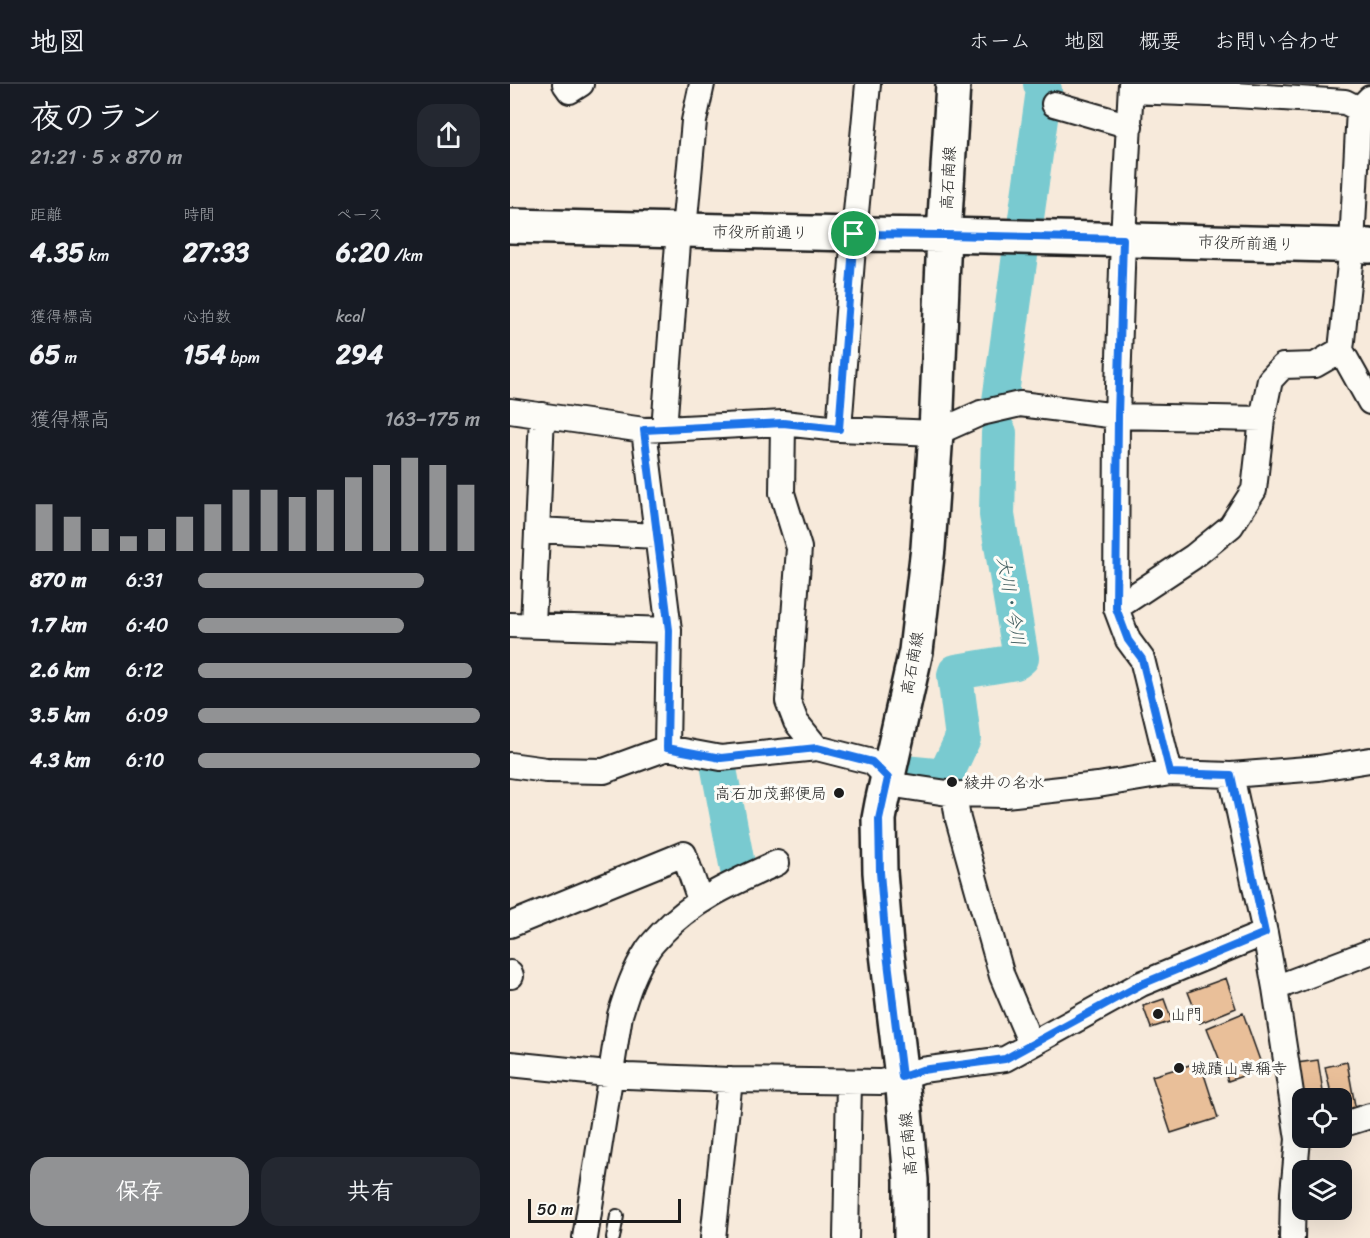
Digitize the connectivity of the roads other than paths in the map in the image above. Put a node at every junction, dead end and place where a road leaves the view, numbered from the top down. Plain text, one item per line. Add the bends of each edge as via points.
1 (564, 84) edge
2 (580, 84) edge
3 (702, 84) edge
4 (868, 84) edge
5 (953, 84) edge
6 (1131, 88) edge
7 (1235, 90) edge
8 (1054, 104) dead end
9 (1364, 104) edge
10 (1130, 126) junction
11 (510, 226) edge
12 (682, 230) junction
13 (854, 234) junction
14 (944, 235) junction
15 (1123, 239) junction
16 (1361, 246) edge
17 (1341, 350) junction
18 (1370, 402) edge
19 (510, 411) edge
20 (542, 415) junction
21 (1118, 416) junction
22 (1262, 419) junction
23 (783, 423) junction
24 (654, 429) junction
25 (839, 429) junction
26 (936, 433) junction
27 (537, 530) junction
28 (657, 536) junction
29 (1116, 608) junction
30 (521, 625) edge
31 (669, 630) junction
32 (667, 748) junction
33 (817, 748) junction
34 (1370, 760) edge
35 (510, 765) edge
36 (1170, 773) junction
37 (1231, 775) junction
38 (888, 778) junction
39 (954, 794) junction
40 (777, 863) dead end
41 (700, 900) junction
42 (510, 925) edge
43 (1265, 933) junction
44 (1370, 952) edge
45 (1275, 988) junction
46 (1031, 1044) junction
47 (510, 1064) edge
48 (612, 1074) junction
49 (902, 1077) junction
50 (730, 1080) junction
51 (849, 1082) junction
52 (1292, 1088) edge
53 (1370, 1116) edge
54 (1352, 1122) edge
55 (1300, 1148) edge
56 (617, 1216) dead end
57 (585, 1238) edge
58 (613, 1238) edge
59 (713, 1238) edge
60 (846, 1238) edge
61 (911, 1238) edge
62 (1292, 1238) edge

1 - 2 street via 570,91
3 - 12 street
4 - 13 street
5 - 14 street, 高石南線
6 - 7 street
6 - 10 street
7 - 9 street
8 - 10 street
9 - 16 street
10 - 15 street
11 - 12 street, 市役所前通り
12 - 13 street, 市役所前通り
12 - 24 street
13 - 14 street, 市役所前通り
13 - 25 street
14 - 15 street, 市役所前通り
14 - 26 street, 高石南線
15 - 16 street, 市役所前通り
15 - 21 street
16 - 17 street
17 - 18 street
17 - 22 street via 1316,365 1283,366 1270,380
19 - 20 street
20 - 24 street
20 - 27 street
21 - 22 street
21 - 26 street via 1020,404 981,413
21 - 29 street
22 - 29 street via 1254,490 1231,526 1193,557
23 - 24 street
23 - 25 street
23 - 33 street via 782,494 799,548 788,701 796,722
24 - 28 street
25 - 26 street
26 - 38 street, 高石南線 via 916,651
27 - 28 street
27 - 30 street
28 - 31 street
29 - 36 street via 1128,640 1142,659
30 - 31 street
31 - 32 street
32 - 33 street via 721,758
32 - 35 street via 604,771
33 - 38 street via 872,762
34 - 37 street
36 - 37 street
36 - 39 street via 1005,795
37 - 43 street
38 - 39 street via 901,786
38 - 49 street, 高石南線 via 879,819 880,872
39 - 46 street via 957,819 1002,976
40 - 41 street
41 - 42 street via 684,854
41 - 48 street via 648,949 630,983 620,1015
43 - 45 street
43 - 46 street via 1142,984
44 - 45 street
45 - 52 street
46 - 49 street via 1005,1059 922,1070
47 - 48 street
48 - 50 street
48 - 57 street
49 - 51 street via 881,1082
49 - 61 street, 高石南線 via 911,1180
50 - 51 street
50 - 59 street
51 - 60 street
53 - 54 street
55 - 62 street
56 - 58 lane

